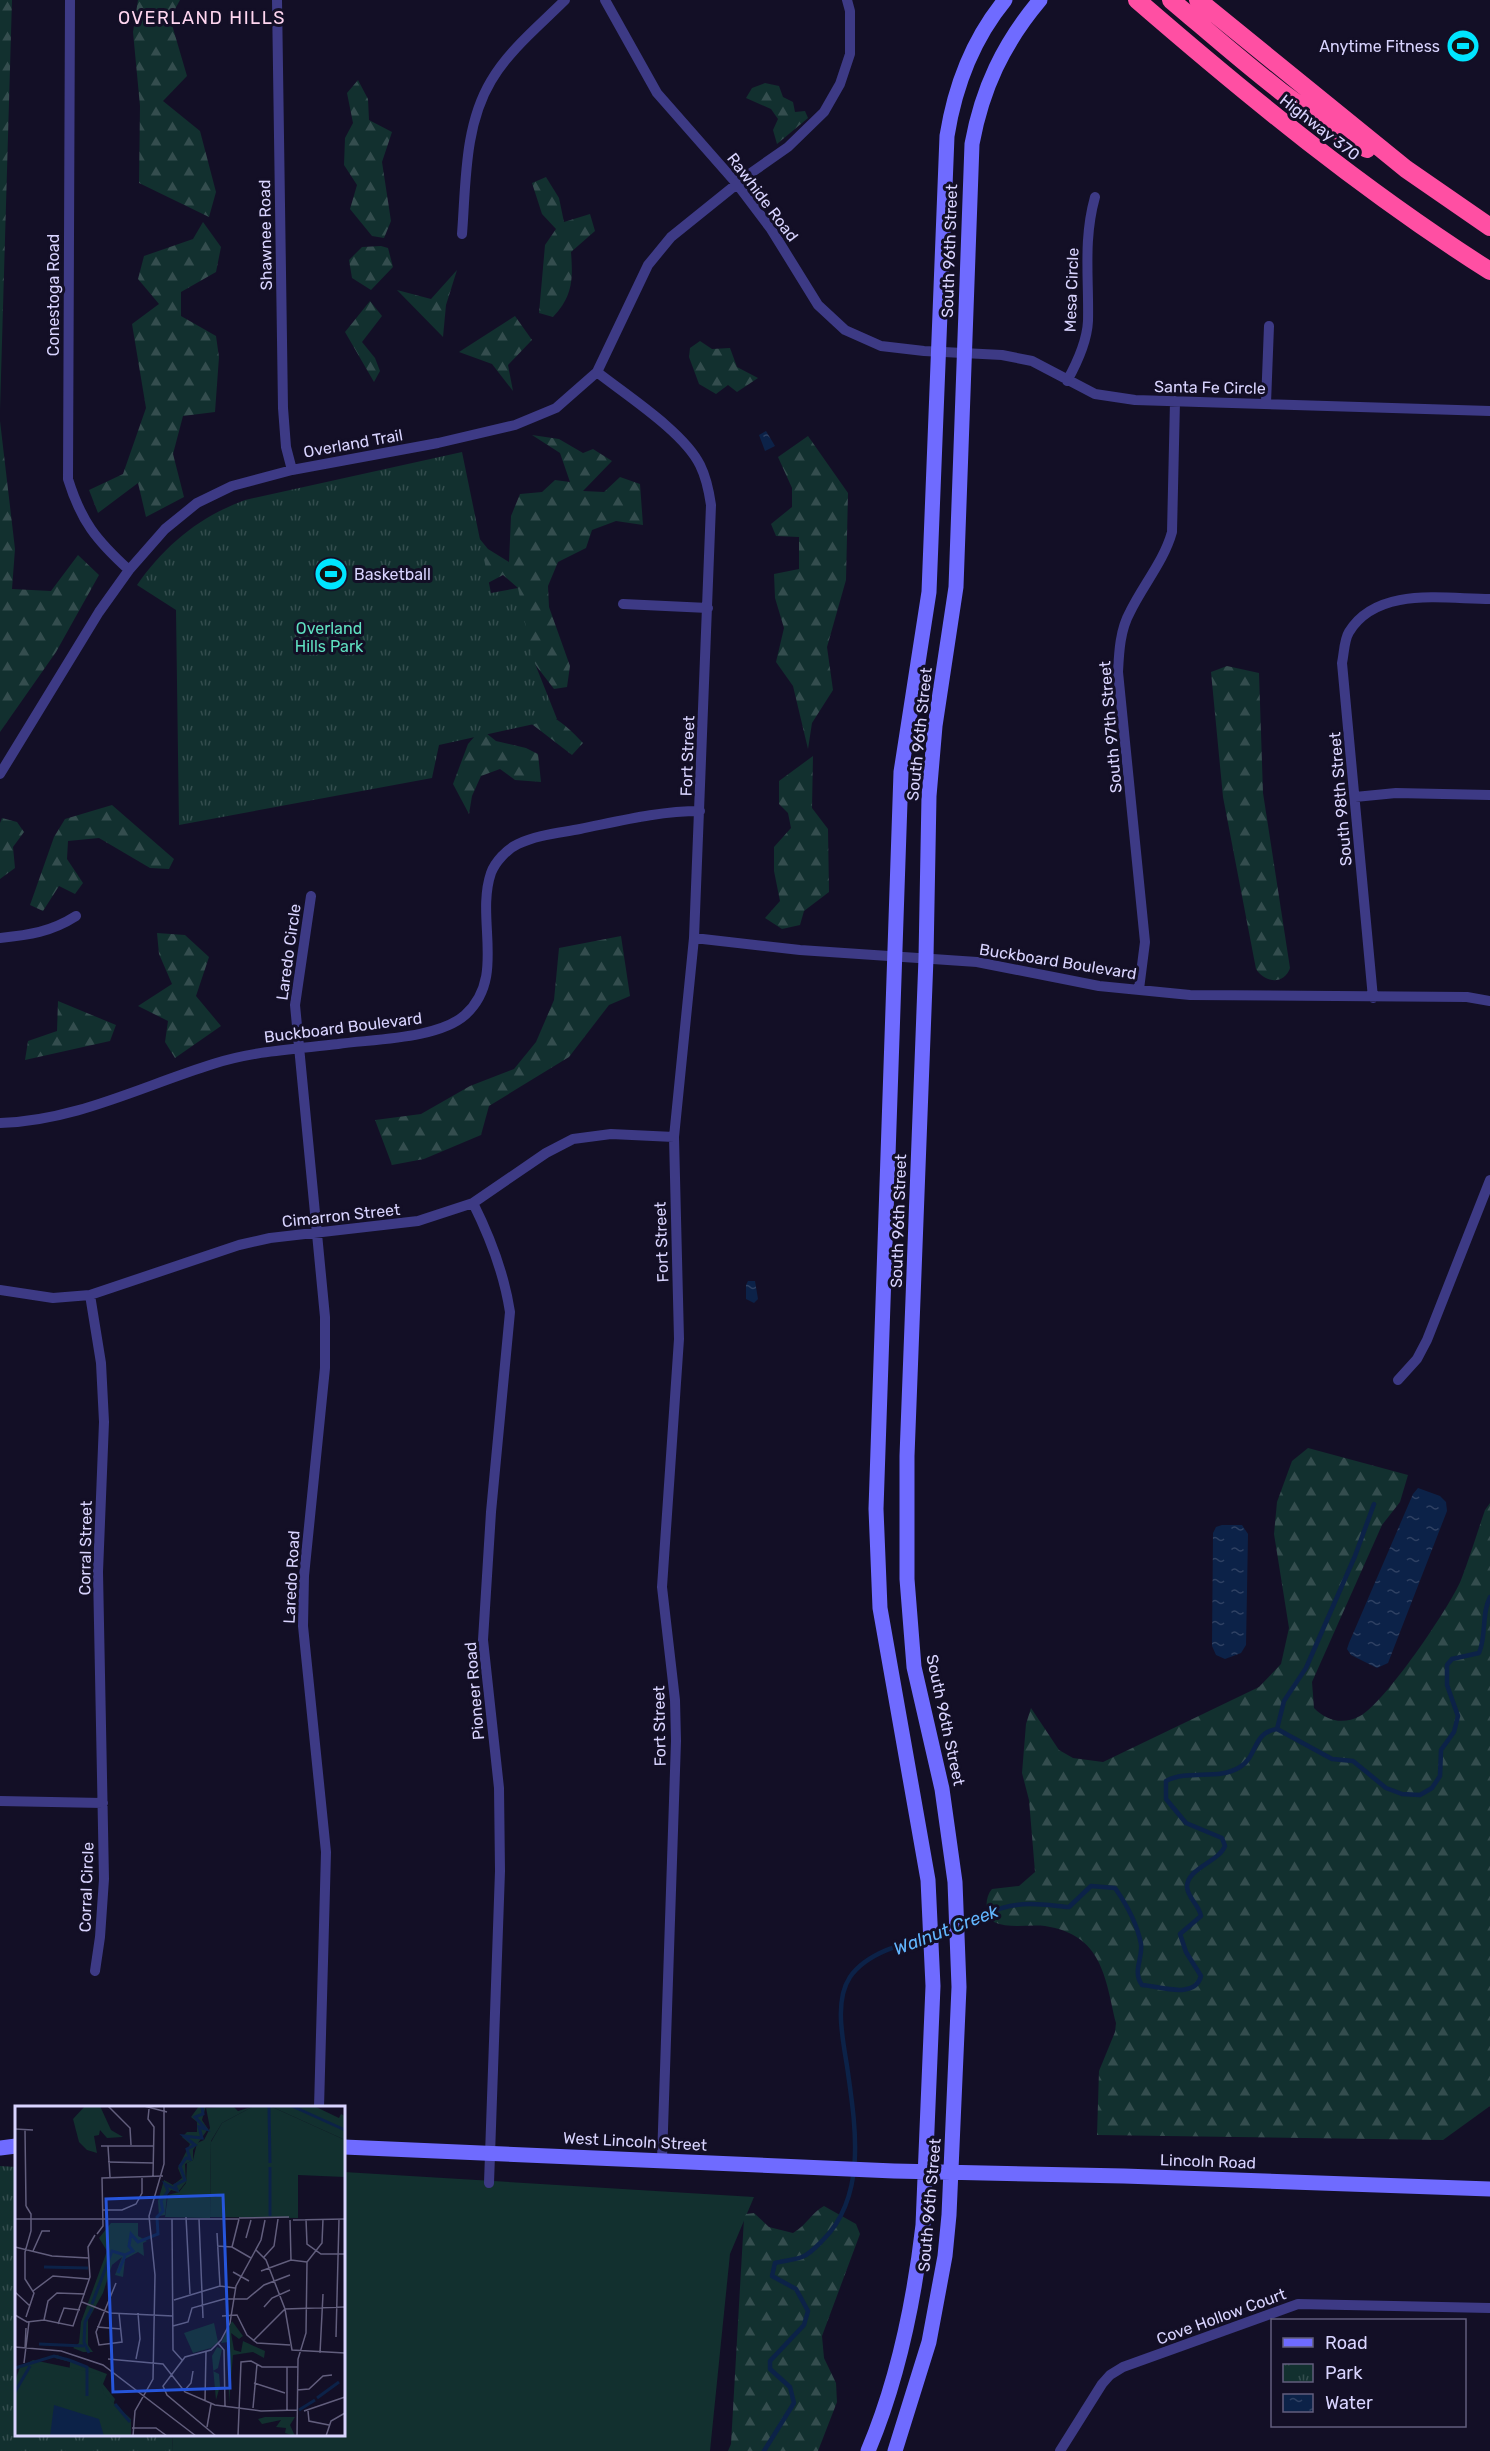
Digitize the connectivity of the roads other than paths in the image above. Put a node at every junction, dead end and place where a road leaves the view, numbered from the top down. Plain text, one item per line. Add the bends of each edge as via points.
1 (70, 0) edge
2 (277, 0) edge
3 (565, 0) edge
4 (605, 0) edge
5 (847, 0) edge
6 (1005, 0) edge
7 (1040, 0) edge
8 (1137, 0) edge
9 (1171, 0) edge
10 (1198, 0) edge
11 (1406, 170) junction
12 (737, 184) junction
13 (1095, 197) dead end
14 (1490, 227) edge
15 (462, 234) dead end
16 (1490, 271) edge
17 (1269, 326) dead end
18 (939, 351) junction
19 (964, 352) junction
20 (597, 372) junction
21 (1067, 381) junction
22 (1175, 401) junction
23 (1266, 403) junction
24 (1490, 411) edge
25 (292, 470) junction
26 (129, 570) junction
27 (1490, 599) edge
28 (623, 604) dead end
29 (708, 608) junction
30 (0, 774) edge
31 (1490, 795) edge
32 (1355, 796) junction
33 (700, 811) junction
34 (311, 896) dead end
35 (76, 916) dead end
36 (0, 938) edge
37 (694, 938) junction
38 (894, 956) junction
39 (926, 958) junction
40 (1139, 989) junction
41 (1373, 998) junction
42 (1490, 1001) edge
43 (298, 1048) junction
44 (0, 1123) edge
45 (674, 1137) junction
46 (1490, 1180) edge
47 (473, 1203) junction
48 (319, 1233) junction
49 (0, 1290) edge
50 (90, 1295) junction
51 (1398, 1380) dead end
52 (0, 1801) edge
53 (102, 1803) junction
54 (95, 1971) dead end
55 (319, 2106) edge
56 (15, 2146) edge
57 (345, 2147) edge
58 (0, 2148) edge
59 (490, 2152) junction
60 (662, 2159) junction
61 (925, 2172) junction
62 (951, 2172) junction
63 (489, 2183) dead end
64 (1490, 2189) edge
65 (1490, 2308) edge
66 (867, 2451) edge
67 (896, 2451) edge
68 (1060, 2451) edge

1 - 26 street, Conestoga Road via 68,478 77,509 91,533
2 - 25 street, Shawnee Road via 283,408
3 - 15 street via 508,57 476,112
4 - 12 street, Rawhide Road via 657,93
5 - 12 street, Overland Trail via 850,54 840,84 824,112 788,147
6 - 18 main road, South 96th Street via 979,38 951,110 945,169
7 - 19 main road, South 96th Street via 1001,54 977,119 970,176
8 - 16 highway, Highway 370 via 1335,164
9 - 11 highway via 1330,128
10 - 11 highway, Highway 370
11 - 14 highway, Highway 370
12 - 18 street, Rawhide Road via 771,229 818,305 845,330 881,346
12 - 20 street, Overland Trail via 671,237 648,265
13 - 21 street, Mesa Circle via 1085,263 1088,322 1081,351
17 - 23 street
18 - 19 street, Santa Fe Circle
18 - 38 main road, South 96th Street via 929,592 901,772
19 - 21 street, Santa Fe Circle via 1032,361
19 - 39 main road, South 96th Street via 956,587 934,726 929,796
20 - 25 street, Overland Trail via 556,408 515,425
20 - 29 street, Fort Street via 672,432 699,463 711,504
21 - 22 street, Santa Fe Circle via 1095,394
22 - 23 street, Santa Fe Circle
22 - 40 street, South 97th Street via 1172,532 1168,546 1129,613 1119,655 1145,942
23 - 24 street, Santa Fe Circle
25 - 26 street, Overland Trail via 232,486 198,503 165,529
26 - 30 street, Overland Trail
27 - 32 street, South 98th Street via 1404,598 1373,608 1348,633 1342,663
28 - 29 street
29 - 33 street, Fort Street
31 - 32 street
32 - 41 street, South 98th Street
33 - 37 street, Fort Street
33 - 43 street, Buckboard Boulevard via 671,811 516,844 501,856 492,872 487,895 489,963 485,986 464,1017 445,1028
34 - 43 street, Laredo Circle via 295,1005
35 - 36 street via 58,928
37 - 38 street, Buckboard Boulevard
37 - 45 street, Fort Street
38 - 39 street, Buckboard Boulevard
38 - 61 main road, South 96th Street via 876,1509 880,1608 928,1880 933,1986
39 - 40 street, Buckboard Boulevard via 977,962 1053,979
39 - 62 main road, South 96th Street via 907,1456 907,1579 914,1667 942,1789 955,1882 959,1987
40 - 41 street, Buckboard Boulevard via 1190,995
41 - 42 street, Buckboard Boulevard via 1467,997
43 - 44 street, Buckboard Boulevard via 243,1055 73,1114 33,1122
43 - 48 street, Laredo Road
45 - 47 street, Cimarron Street via 611,1134 573,1139
45 - 60 street, Fort Street via 680,1339 662,1587 676,1742
46 - 51 street via 1427,1340 1418,1359
47 - 48 street, Cimarron Street via 418,1221
47 - 59 street, Pioneer Road via 495,1249 510,1312 483,1640 499,1788 500,1871
48 - 50 street, Cimarron Street via 239,1245
48 - 55 street, Laredo Road via 325,1368 304,1576 303,1626 326,1852
49 - 50 street, Cimarron Street via 53,1298
50 - 53 street, Corral Street via 101,1364 104,1422 98,1572
52 - 53 street
53 - 54 street, Corral Circle via 104,1879
56 - 58 main road
57 - 59 main road, West Lincoln Street
59 - 60 main road, West Lincoln Street
59 - 63 street, Pioneer Road
60 - 61 main road, West Lincoln Street
61 - 62 main road, Lincoln Road
61 - 66 main road, South 96th Street via 923,2225 909,2312 898,2361
62 - 64 main road, Lincoln Road
62 - 67 main road, South 96th Street via 950,2215 939,2296 916,2391
65 - 68 street, Cove Hollow Court via 1298,2304 1110,2375

